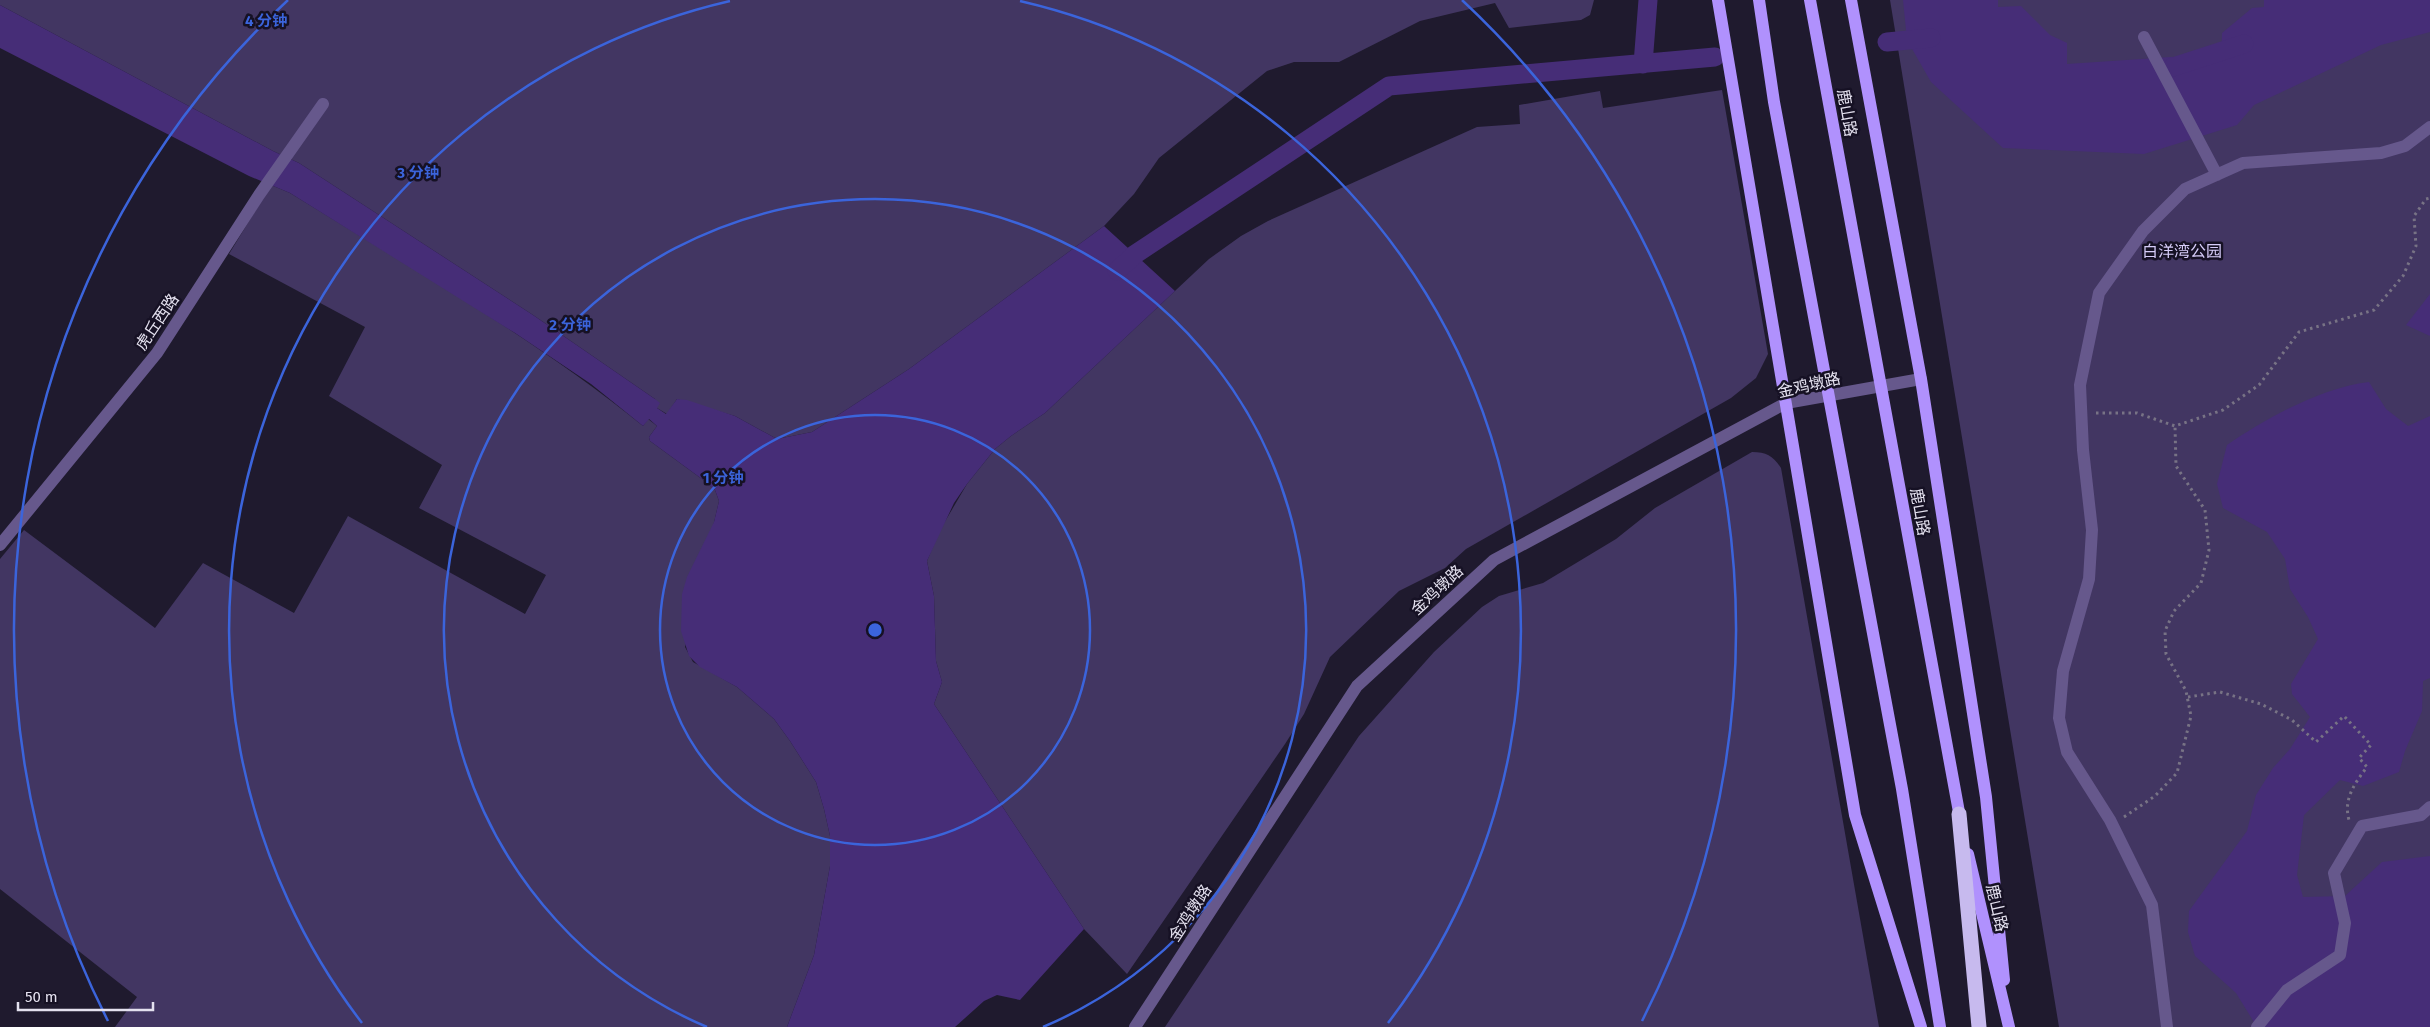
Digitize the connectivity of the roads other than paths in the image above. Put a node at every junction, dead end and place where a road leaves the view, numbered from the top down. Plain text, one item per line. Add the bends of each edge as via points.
1 (1718, 0) edge
2 (1759, 0) edge
3 (1810, 0) edge
4 (1851, 0) edge
5 (2144, 37) dead end
6 (323, 104) dead end
7 (2430, 127) edge
8 (2217, 175) junction
9 (1921, 379) junction
10 (1786, 403) junction
11 (0, 544) edge
12 (2430, 807) edge
13 (1958, 814) junction
14 (1135, 1027) edge
15 (1921, 1027) edge
16 (1940, 1027) edge
17 (1978, 1027) edge
18 (2009, 1027) edge
19 (2167, 1027) edge
20 (2257, 1027) edge

1 - 10 main road
2 - 16 main road via 1774,102 1902,789
3 - 13 main road, 鹿山路
4 - 9 main road
5 - 8 street
6 - 11 street, 虎丘西路 via 259,195 158,353
7 - 8 street via 2405,146 2380,153 2243,163
8 - 19 street via 2185,189 2143,231 2099,293 2080,385 2092,530 2089,579 2064,672 2059,718 2067,752 2112,825 2152,905
9 - 10 street, 金鸡墩路
9 - 18 main road via 1986,797
10 - 14 street, 金鸡墩路 via 1494,560 1357,686
10 - 15 main road via 1855,816
12 - 20 street via 2421,816 2362,826 2334,873 2345,923 2340,955 2287,990
13 - 17 highway
13 - 18 main road, 鹿山路

